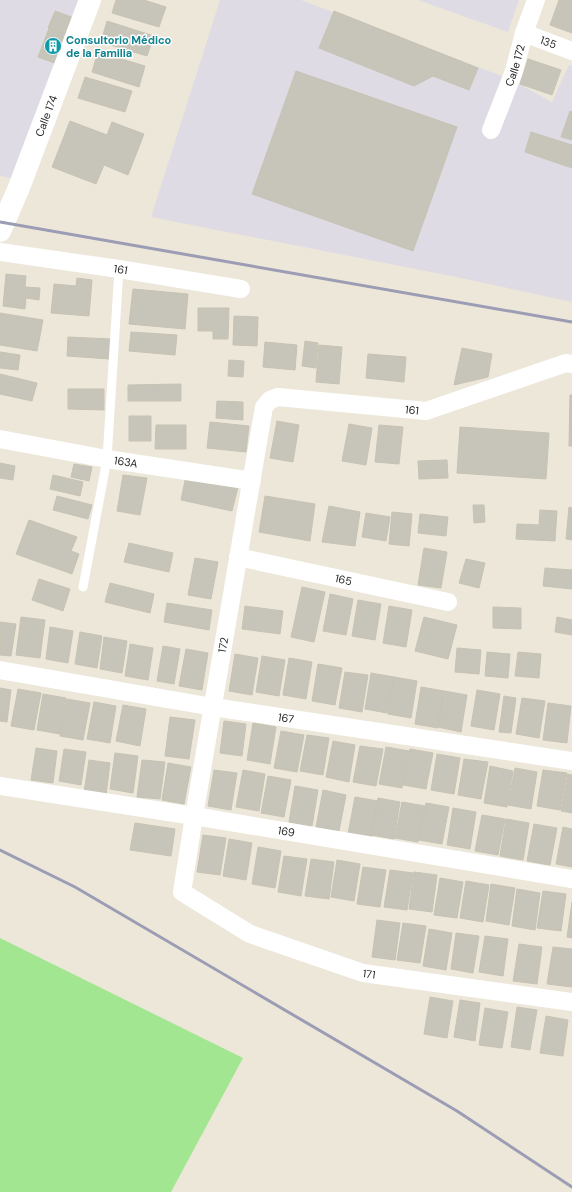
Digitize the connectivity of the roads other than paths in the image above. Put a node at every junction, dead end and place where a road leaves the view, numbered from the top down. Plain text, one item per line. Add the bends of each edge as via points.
1 (90, 0) edge
2 (536, 0) edge
3 (524, 33) junction
4 (572, 51) edge
5 (491, 130) dead end
6 (0, 231) edge
7 (0, 252) edge
8 (120, 269) junction
9 (241, 290) dead end
10 (572, 364) edge
11 (270, 400) joint
12 (0, 439) edge
13 (107, 459) junction
14 (252, 481) junction
15 (238, 557) junction
16 (83, 587) dead end
17 (448, 602) dead end
18 (0, 670) edge
19 (213, 707) junction
20 (572, 762) edge
21 (0, 786) edge
22 (194, 816) junction
23 (572, 879) edge
24 (182, 892) joint
25 (572, 1002) edge

1 - 6 street, Calle 174
2 - 3 street, Calle 172
3 - 4 street, 135
3 - 5 street, Calle 172 via 514,71
7 - 8 street, 161
8 - 9 street, 161
8 - 13 lane
10 - 11 street, 161 via 426,411 278,397
11 - 14 street, 172 via 264,407
12 - 13 street, 163A
13 - 14 street, 163A
13 - 16 lane
14 - 15 street, 172
15 - 17 street, 165
15 - 19 street, 172
18 - 19 street, 167
19 - 20 street, 167
19 - 22 street, 172
21 - 22 street, 169
22 - 23 street, 169
22 - 24 street, 172
24 - 25 street, 171 via 250,934 363,973

